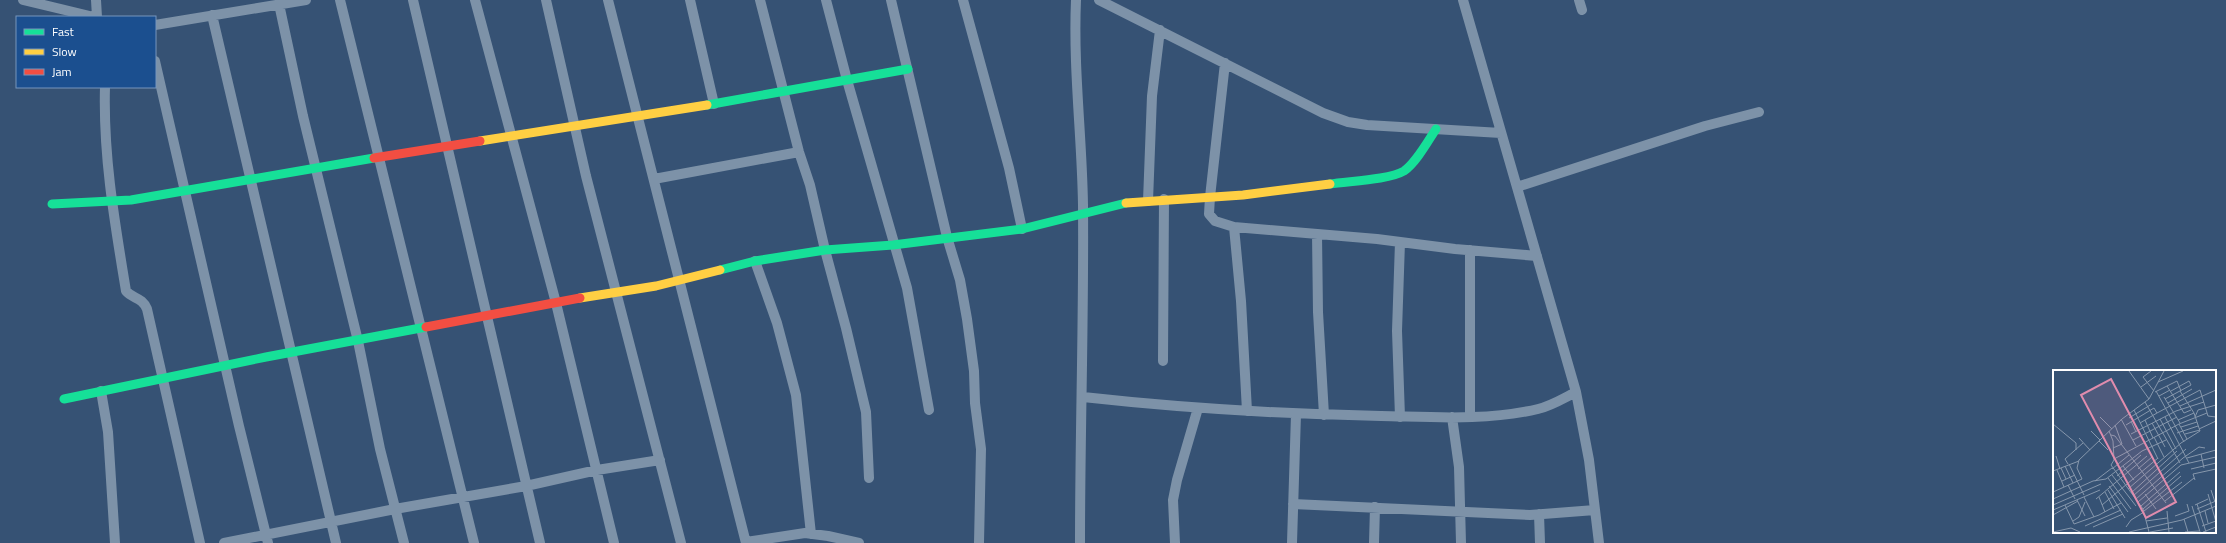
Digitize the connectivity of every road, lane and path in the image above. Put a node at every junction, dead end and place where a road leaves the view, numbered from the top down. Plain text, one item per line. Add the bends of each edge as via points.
1 (23, 0) edge
2 (96, 0) edge
3 (306, 0) edge
4 (340, 0) edge
5 (412, 0) edge
6 (475, 0) edge
7 (546, 0) edge
8 (608, 0) edge
9 (690, 0) edge
10 (760, 0) edge
11 (826, 0) edge
12 (891, 0) edge
13 (963, 0) edge
14 (1076, 0) edge
15 (1099, 0) edge
16 (1463, 0) edge
17 (279, 4) junction
18 (212, 15) junction
19 (90, 16) edge
20 (97, 16) edge
21 (156, 25) edge
22 (1160, 30) junction
23 (1225, 63) junction
24 (156, 65) edge
25 (908, 69) junction
26 (846, 80) junction
27 (105, 88) edge
28 (784, 92) junction
29 (714, 104) junction
30 (1759, 112) dead end
31 (638, 115) junction
32 (575, 126) junction
33 (1436, 129) junction
34 (1501, 133) junction
35 (512, 137) junction
36 (447, 146) junction
37 (799, 152) junction
38 (379, 157) junction
39 (316, 169) junction
40 (654, 178) junction
41 (249, 179) junction
42 (1517, 187) junction
43 (186, 191) junction
44 (1210, 197) junction
45 (1164, 199) junction
46 (1148, 201) junction
47 (112, 203) junction
48 (52, 204) dead end
49 (1083, 214) junction
50 (1234, 227) junction
51 (1022, 229) junction
52 (1317, 234) junction
53 (947, 237) junction
54 (1400, 242) junction
55 (893, 245) junction
56 (825, 250) junction
57 (1470, 250) junction
58 (1537, 256) junction
59 (755, 261) junction
60 (678, 280) junction
61 (616, 292) junction
62 (556, 303) junction
63 (486, 317) junction
64 (421, 329) junction
65 (358, 341) junction
66 (290, 353) junction
67 (1162, 361) dead end
68 (226, 365) junction
69 (162, 378) junction
70 (101, 391) junction
71 (1576, 392) junction
72 (1083, 397) junction
73 (64, 399) dead end
74 (1198, 408) junction
75 (930, 410) dead end
76 (1247, 412) junction
77 (1296, 414) junction
78 (1324, 415) junction
79 (1400, 416) junction
80 (1470, 416) junction
81 (1452, 417) junction
82 (660, 460) junction
83 (597, 470) junction
84 (869, 478) dead end
85 (526, 486) junction
86 (462, 497) junction
87 (1293, 504) junction
88 (1375, 507) junction
89 (395, 509) junction
90 (1595, 510) junction
91 (1460, 511) junction
92 (1539, 514) junction
93 (331, 521) junction
94 (811, 534) junction
95 (267, 539) edge
96 (115, 543) edge
97 (200, 543) edge
98 (224, 543) edge
99 (336, 543) edge
100 (404, 543) edge
101 (474, 543) edge
102 (540, 543) edge
103 (614, 543) edge
104 (681, 543) edge
105 (746, 543) edge
106 (859, 543) edge
107 (979, 543) edge
108 (1080, 543) edge
109 (1175, 543) edge
110 (1292, 543) edge
111 (1374, 543) edge
112 (1461, 543) edge
113 (1540, 543) edge
114 (1599, 543) edge

1 - 19 street
2 - 20 street
3 - 17 street
4 - 38 street
5 - 36 street
6 - 35 street
7 - 32 street
8 - 31 street
9 - 29 street
10 - 28 street
11 - 26 street
12 - 25 street
13 - 51 street via 1007,160
14 - 49 street
15 - 22 street
16 - 34 street
17 - 18 street
17 - 39 street
18 - 21 street
18 - 41 street
22 - 23 street
22 - 46 street via 1152,96
23 - 33 street via 1324,113 1348,122
23 - 44 street
24 - 43 street
25 - 26 street
25 - 53 street
26 - 28 street
26 - 55 street
27 - 47 street via 104,112
28 - 29 street
28 - 37 street
29 - 31 street
30 - 42 street via 1705,126
31 - 32 street
31 - 40 street
32 - 35 street
32 - 61 street
33 - 34 street
33 - 44 street via 1422,151 1404,171 1389,176
34 - 42 street
35 - 36 street
35 - 62 street
36 - 38 street
36 - 63 street
37 - 40 street
37 - 56 street via 810,185
38 - 39 street
38 - 64 street
39 - 41 street
39 - 65 street
40 - 60 street
41 - 43 street
41 - 66 street via 267,246
42 - 58 street
43 - 47 street
43 - 68 street
44 - 45 street
44 - 50 street via 1209,214 1223,226
45 - 46 street
45 - 67 street
46 - 49 street via 1118,204
47 - 48 street
47 - 69 street via 126,291 141,299 147,308
49 - 51 street
49 - 72 street
50 - 52 street
50 - 76 street
51 - 53 street
52 - 54 street
52 - 78 street via 1318,312
53 - 55 street
53 - 107 street via 960,280 974,371 975,403 982,449
54 - 57 street
54 - 79 street via 1397,331
55 - 56 street
55 - 75 street via 907,288
56 - 59 street
56 - 84 street via 866,412
57 - 58 street
57 - 80 street
58 - 71 street
59 - 60 street
59 - 94 street via 777,323 796,395
60 - 61 street
60 - 105 street
61 - 62 street
61 - 82 street
62 - 63 street
62 - 83 street
63 - 64 street
63 - 85 street
64 - 65 street
64 - 86 street
65 - 66 street
65 - 89 street
66 - 68 street
66 - 93 street
68 - 69 street
68 - 95 street
69 - 70 street
69 - 97 street
70 - 73 street
70 - 96 street via 108,432
71 - 80 street via 1539,409
71 - 90 street via 1589,460
72 - 74 street
72 - 108 street
74 - 76 street
74 - 109 street via 1173,500
76 - 77 street
77 - 78 street
77 - 87 street
78 - 79 street
79 - 81 street
80 - 81 street
81 - 91 street via 1459,467
82 - 83 street
82 - 104 street
83 - 85 street
83 - 103 street
85 - 86 street
85 - 102 street
86 - 89 street
86 - 101 street
87 - 88 street
87 - 110 street
88 - 91 street
88 - 111 street
89 - 93 street
89 - 100 street
90 - 92 street
90 - 114 street
91 - 92 street
91 - 112 street
92 - 113 street
93 - 95 street
93 - 99 street
94 - 105 street via 788,535
94 - 106 street
95 - 98 street

